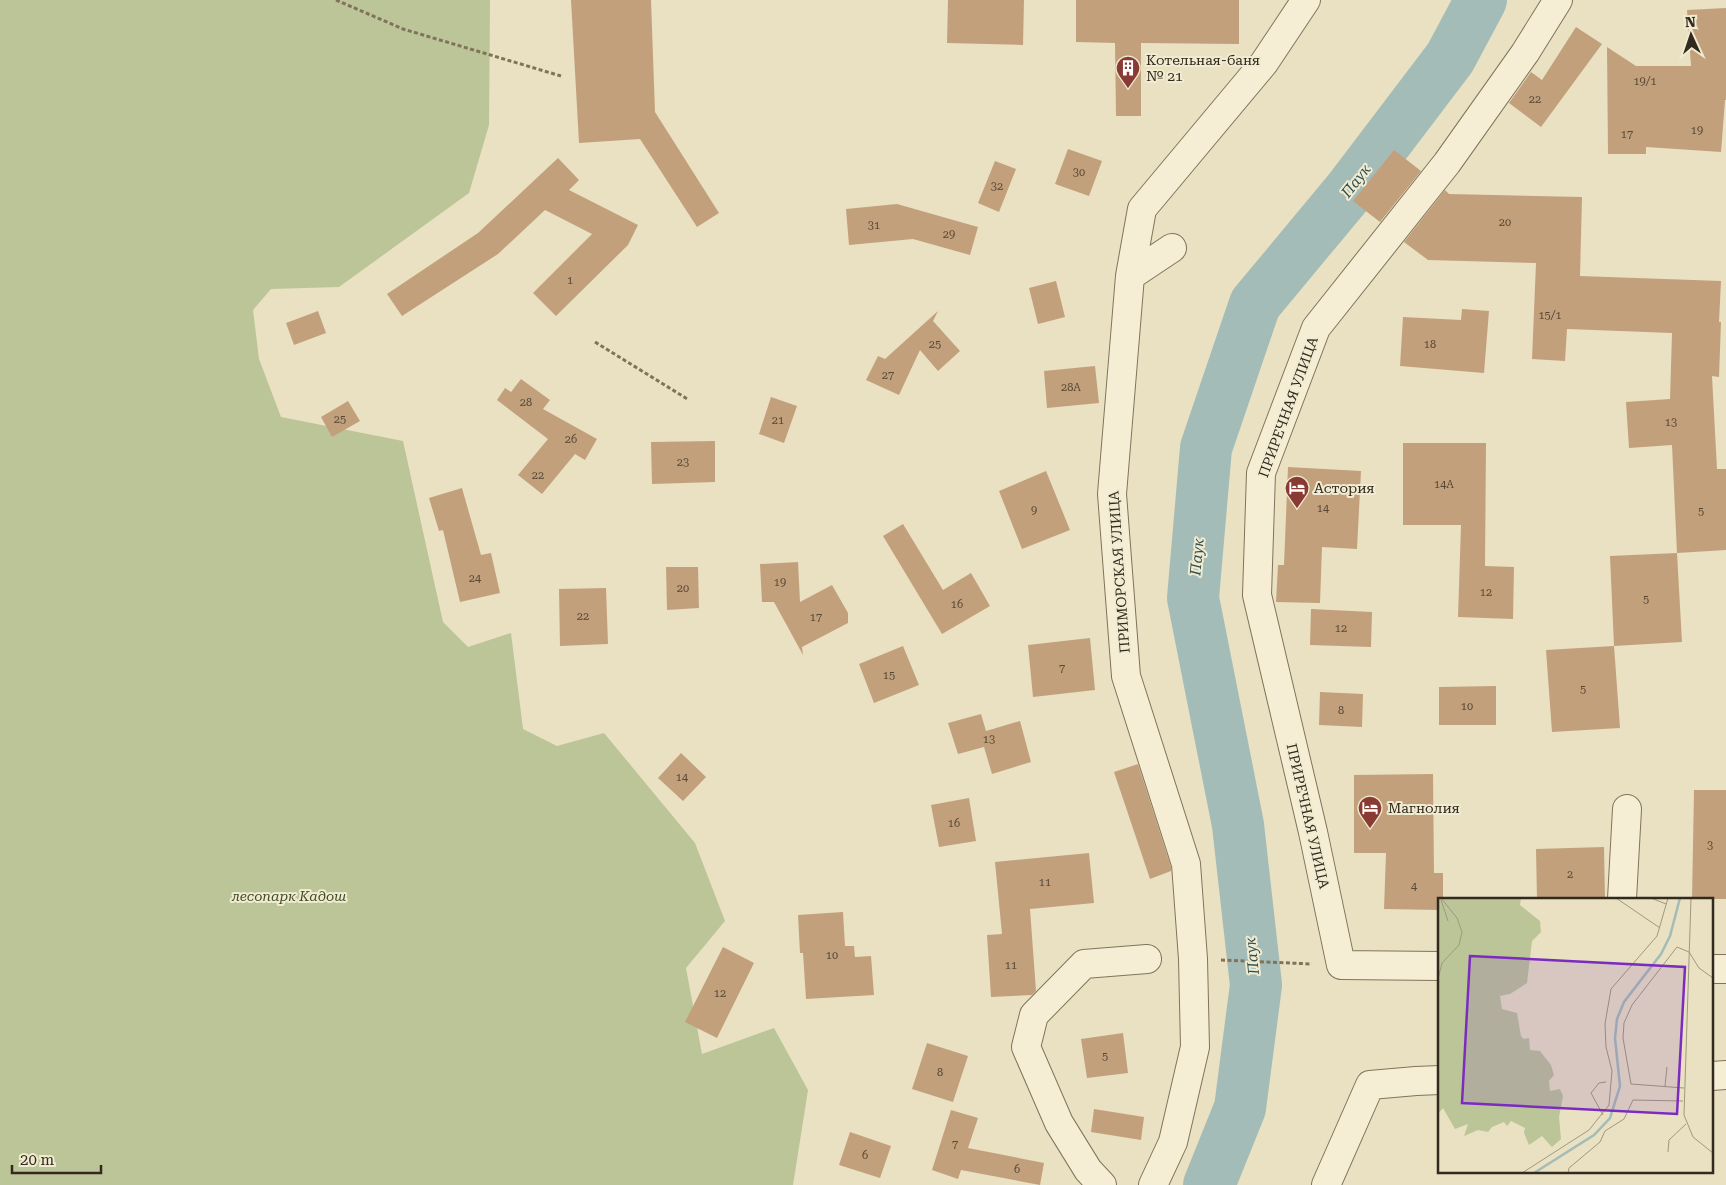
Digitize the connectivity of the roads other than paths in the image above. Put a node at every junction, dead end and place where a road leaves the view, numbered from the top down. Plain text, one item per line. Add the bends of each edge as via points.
1 (1306, 0) edge
2 (1558, 0) edge
3 (1172, 248) dead end
4 (1130, 276) junction
5 (1627, 809) dead end
6 (1622, 898) edge
7 (1147, 959) dead end
8 (1438, 966) edge
9 (1438, 1080) edge
10 (1102, 1185) edge
11 (1153, 1185) edge
12 (1326, 1185) edge

1 - 4 street, ПРИМОРСКАЯ УЛИЦА via 1264,63 1142,209
2 - 8 street, ПРИРЕЧНАЯ УЛИЦА via 1526,53 1447,164 1316,328 1261,473 1257,595 1341,965
3 - 4 street
4 - 11 street, ПРИМОРСКАЯ УЛИЦА via 1112,494 1126,676 1186,864 1193,959 1195,1047 1173,1142
5 - 6 street
7 - 10 street via 1084,964 1034,1015 1026,1047 1059,1123 1088,1170
9 - 12 street via 1370,1085

